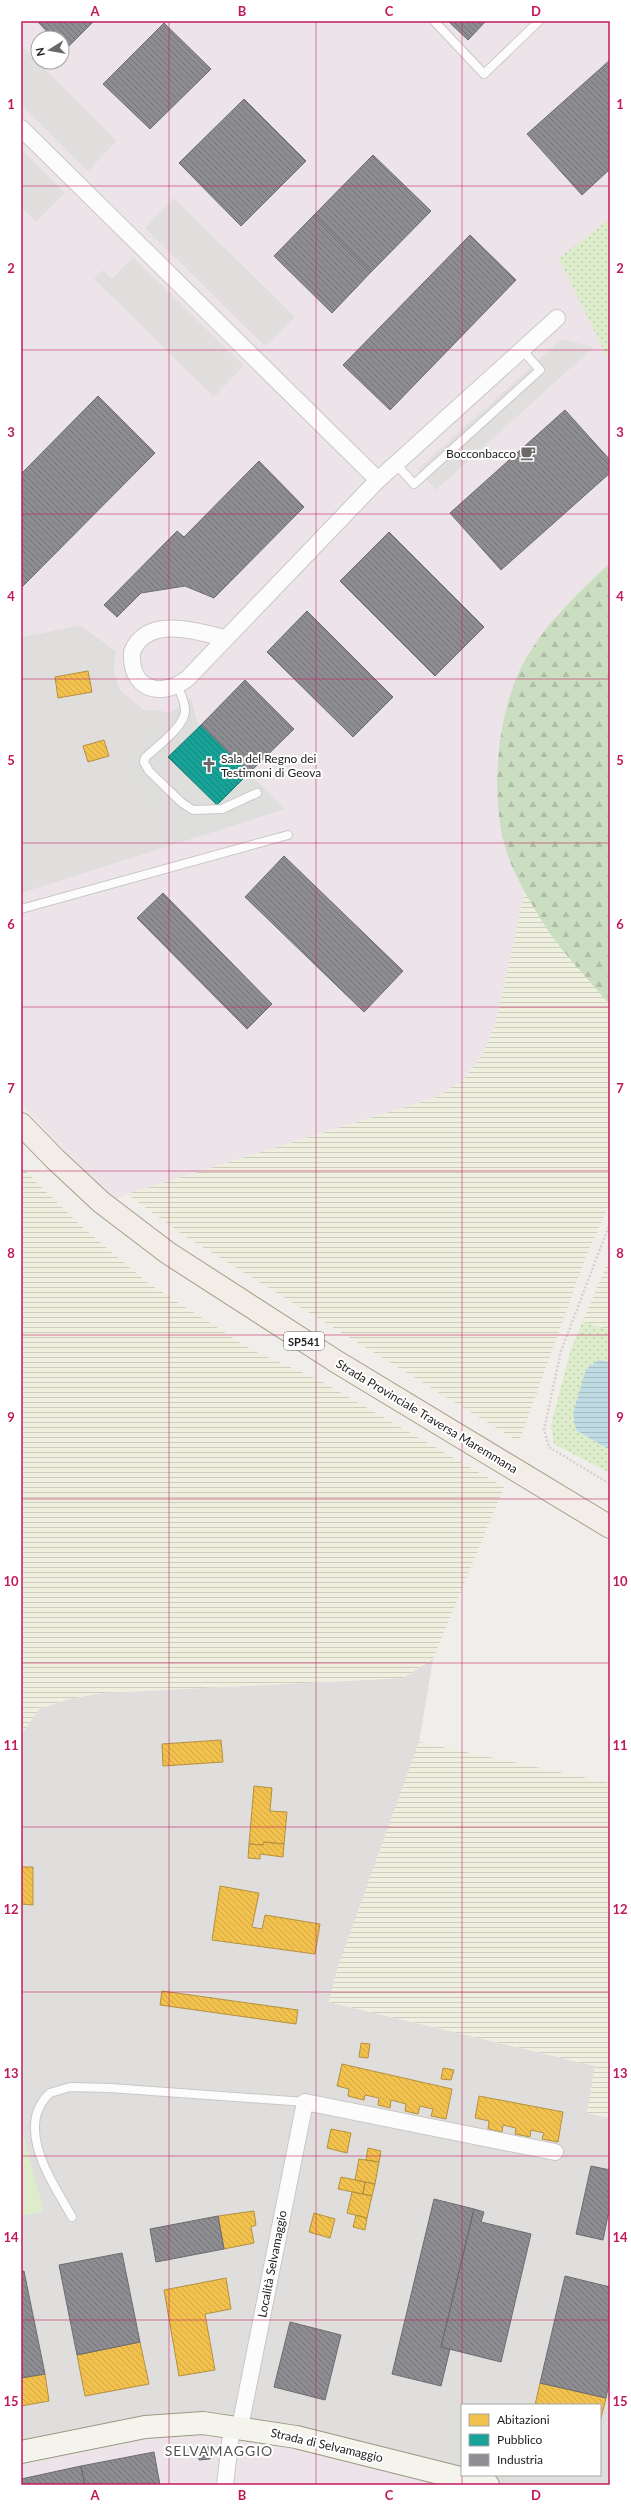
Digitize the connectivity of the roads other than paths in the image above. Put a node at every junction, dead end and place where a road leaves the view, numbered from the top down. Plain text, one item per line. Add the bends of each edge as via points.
1 (434, 21) edge
2 (538, 21) edge
3 (21, 128) edge
4 (557, 318) dead end
5 (522, 350) junction
6 (395, 463) junction
7 (378, 480) junction
8 (225, 638) junction
9 (178, 686) junction
10 (257, 794) dead end
11 (288, 835) dead end
12 (21, 909) edge
13 (21, 1124) edge
14 (610, 1527) edge
15 (304, 2102) junction
16 (555, 2152) dead end
17 (72, 2217) dead end
18 (236, 2427) junction
19 (21, 2452) edge
20 (225, 2485) edge
21 (488, 2485) edge

1 - 2 lane via 484,74
3 - 7 street
4 - 5 street
5 - 6 street
5 - 6 lane via 540,370 414,484
6 - 7 street
7 - 8 street
8 - 9 street
8 - 9 street via 194,630 170,629 151,632 140,639 134,646 132,658 140,682 153,689
9 - 10 lane via 185,705 185,715 181,724 145,758 146,768 182,803 193,810 222,809
11 - 12 lane
13 - 14 main road, Strada Provinciale Traversa Maremmana / SP541 via 54,1160 101,1202 168,1253 337,1362
15 - 16 street
15 - 17 lane via 110,2088 70,2087 50,2093 36,2113 37,2146 49,2176
15 - 18 street, Località Selvamaggio
18 - 19 street, Strada di Selvamaggio via 203,2423 166,2425
18 - 20 street, Località Selvamaggio
18 - 21 street, Strada di Selvamaggio via 326,2444

